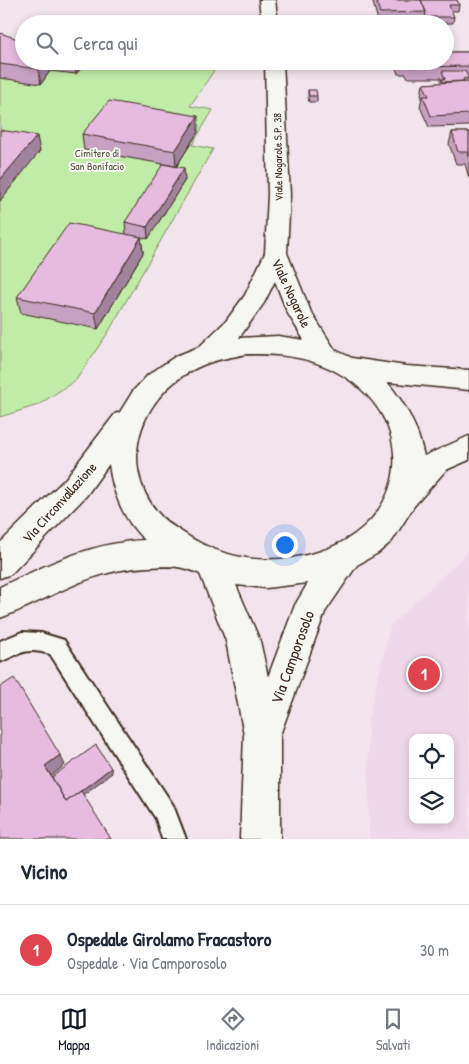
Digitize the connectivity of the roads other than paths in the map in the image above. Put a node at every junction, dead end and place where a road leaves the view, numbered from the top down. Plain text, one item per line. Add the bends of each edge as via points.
1 (267, 0) edge
2 (269, 15) edge
3 (274, 70) edge
4 (276, 252) junction
5 (209, 352) junction
6 (336, 361) junction
7 (469, 380) edge
8 (132, 412) junction
9 (469, 447) edge
10 (404, 496) junction
11 (345, 557) junction
12 (197, 558) junction
13 (0, 564) edge
14 (0, 603) edge
15 (0, 652) edge
16 (262, 736) junction
17 (174, 839) edge
18 (260, 839) edge

1 - 2 main road
3 - 4 main road, Viale Nogarole S.P. 38 via 279,195
4 - 5 main road, Viale Nogarole via 256,297 235,327
4 - 6 main road, Viale Nogarole via 300,312
5 - 6 main road via 247,345 286,346
5 - 8 main road, Via Circonvallazione via 177,366 158,381
6 - 7 main road via 406,376
6 - 10 main road via 380,391 402,422 410,459
8 - 12 main road via 121,448 126,486 146,522
8 - 13 main road, Via Circonvallazione via 76,487
9 - 10 main road via 436,462
10 - 11 main road via 391,520 371,541
11 - 12 main road via 314,569 280,574 245,573
11 - 16 main road, Via Camporosolo via 311,605 294,658
12 - 14 main road via 125,555 96,560
12 - 16 main road, Via Camporosolo via 243,641
15 - 17 lane via 8,646 33,640 57,647 165,813
16 - 18 main road, Via Camporosolo

